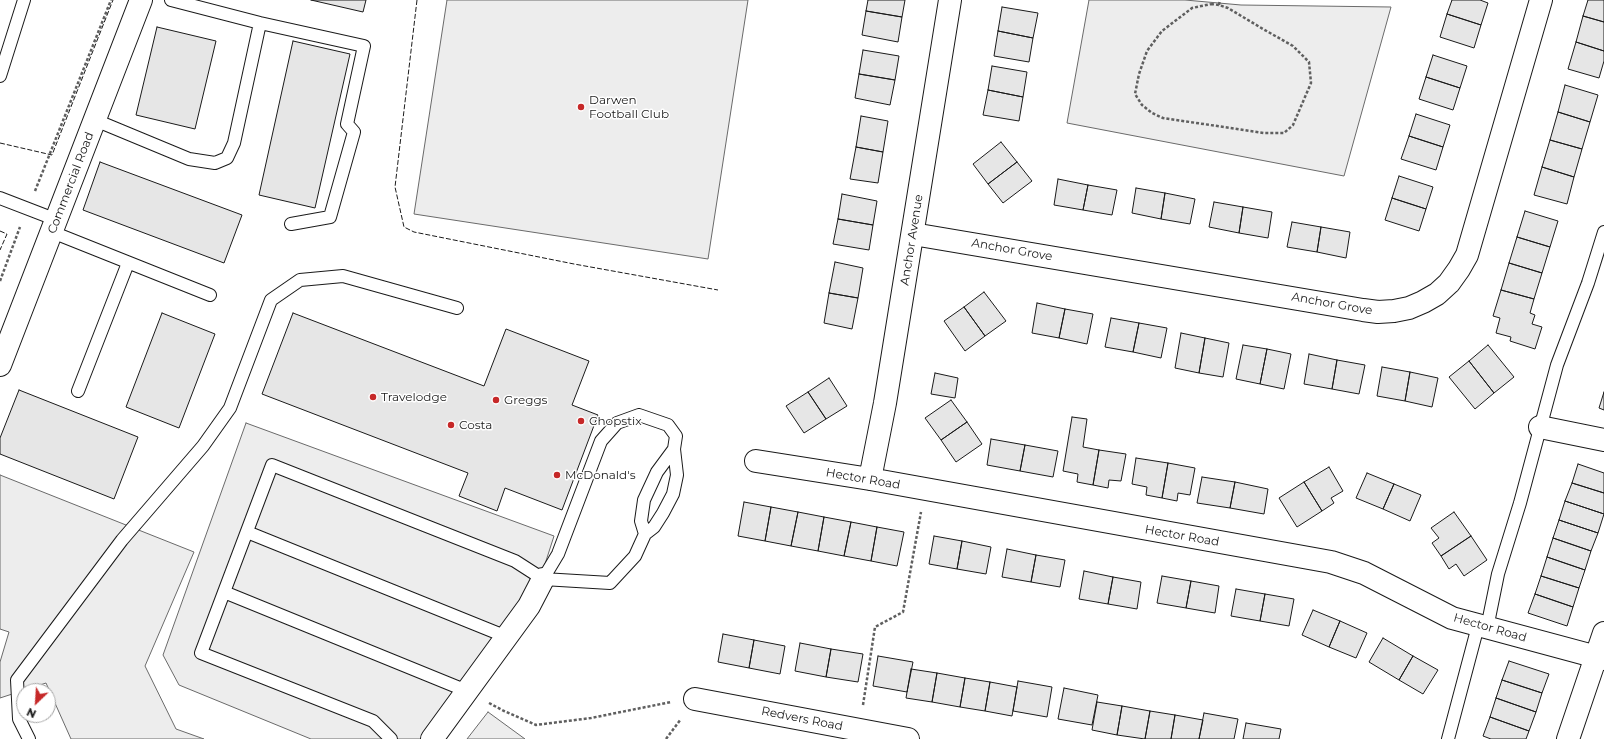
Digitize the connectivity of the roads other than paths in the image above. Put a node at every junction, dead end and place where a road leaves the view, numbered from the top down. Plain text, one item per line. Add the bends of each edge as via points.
1 (24, 0) edge
2 (141, 0) edge
3 (171, 0) edge
4 (950, 0) edge
5 (1541, 0) edge
6 (260, 23) junction
7 (0, 76) edge
8 (95, 120) junction
9 (0, 198) edge
10 (291, 224) dead end
11 (55, 226) junction
12 (1604, 232) edge
13 (913, 234) junction
14 (128, 263) junction
15 (210, 295) dead end
16 (457, 308) dead end
17 (0, 365) edge
18 (78, 391) dead end
19 (1540, 427) junction
20 (1604, 440) edge
21 (674, 450) junction
22 (756, 461) dead end
23 (870, 480) junction
24 (247, 532) junction
25 (645, 534) junction
26 (543, 579) junction
27 (224, 592) junction
28 (1482, 627) junction
29 (1604, 633) edge
30 (507, 637) junction
31 (1600, 658) edge
32 (467, 691) junction
33 (695, 699) road end
34 (29, 739) edge
35 (390, 739) edge
36 (432, 739) edge
37 (908, 739) edge
38 (1448, 739) edge
39 (1568, 739) edge

1 - 7 lane
2 - 8 main road, Commercial Road
3 - 6 lane
4 - 13 main road, Anchor Avenue
5 - 13 main road, Anchor Grove via 1467,255 1460,270 1449,283 1428,300 1409,308 1378,312 1363,310
6 - 8 lane via 234,143 227,158 215,163 189,159
6 - 10 lane via 364,46 347,124 354,132 330,217
8 - 11 main road, Commercial Road
9 - 11 lane via 27,209
11 - 14 lane
11 - 17 main road, Commercial Road
12 - 19 lane via 1557,365
13 - 23 main road, Anchor Avenue
14 - 15 lane
14 - 18 lane
16 - 34 lane via 343,276 300,280 271,300 230,408 203,446 122,540 17,680 19,719
19 - 20 main road
19 - 28 lane
21 - 25 lane via 657,472 644,500 641,521
21 - 25 lane via 677,476 673,494 654,527
21 - 26 lane via 676,436 668,426 639,415 617,422 601,441 558,554
22 - 23 main road, Hector Road
23 - 28 main road, Hector Road via 1332,562 1364,573 1452,618
24 - 26 lane via 272,465 515,562
24 - 27 lane
24 - 30 lane
25 - 26 lane via 635,556 610,583
26 - 30 main road via 529,606
27 - 32 lane
27 - 35 lane via 201,653 373,721
28 - 31 main road, Hector Road
28 - 38 lane
29 - 31 main road
30 - 32 main road
31 - 39 main road
32 - 36 main road
33 - 37 main road, Redvers Road

